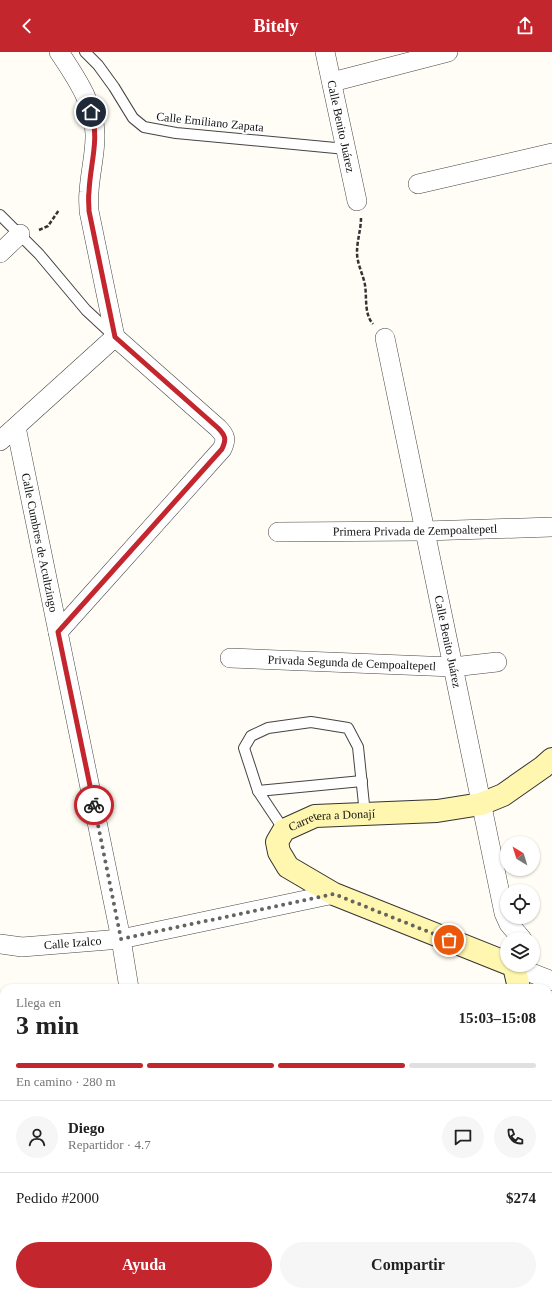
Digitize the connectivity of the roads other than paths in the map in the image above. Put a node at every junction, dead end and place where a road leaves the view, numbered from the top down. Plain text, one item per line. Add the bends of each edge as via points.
1 (59, 52) edge
2 (85, 52) edge
3 (326, 52) edge
4 (448, 52) edge
5 (332, 82) junction
6 (346, 149) junction
7 (552, 153) edge
8 (418, 184) dead end
9 (357, 201) dead end
10 (0, 215) edge
11 (28, 233) junction
12 (0, 253) edge
13 (115, 337) junction
14 (385, 338) road end
15 (16, 427) junction
16 (0, 441) edge
17 (552, 527) edge
18 (425, 531) junction
19 (278, 532) dead end
20 (58, 632) junction
21 (230, 658) dead end
22 (497, 662) dead end
23 (453, 667) junction
24 (552, 759) edge
25 (362, 781) junction
26 (258, 791) junction
27 (482, 804) junction
28 (365, 814) junction
29 (284, 830) junction
30 (334, 894) junction
31 (514, 932) edge
32 (121, 939) junction
33 (0, 944) edge
34 (500, 960) edge
35 (514, 972) edge
36 (530, 972) edge
37 (552, 981) edge
38 (128, 984) edge
39 (518, 984) edge

1 - 13 street via 78,83 94,120 96,135 89,211
2 - 6 lane, Calle Emiliano Zapata via 114,87 133,118 144,127 176,133
3 - 5 street, Calle Benito Juárez
4 - 5 street
5 - 6 street, Calle Benito Juárez
6 - 9 street, Calle Benito Juárez
7 - 8 street
10 - 11 lane
11 - 12 street
11 - 13 lane via 39,254 86,310
13 - 15 street
13 - 20 street via 218,428 226,440 222,449
14 - 18 street, Calle Benito Juárez
15 - 16 street
15 - 20 street, Calle Cumbres de Acultzingo
17 - 18 street, Primera Privada de Zempoaltepetl
18 - 19 street, Primera Privada de Zempoaltepetl
18 - 23 street, Calle Benito Juárez
20 - 32 street, Calle Cumbres de Acultzingo
21 - 23 street, Privada Segunda de Cempoaltepetl
22 - 23 street, Privada Segunda de Cempoaltepetl
23 - 27 street, Calle Benito Juárez
24 - 27 main road, Carretera a Donají via 503,795
25 - 26 lane
25 - 26 lane via 358,747 348,728 312,722 268,728 251,736 244,748
25 - 28 lane
26 - 29 lane
27 - 28 main road, Carretera a Donají via 437,811
27 - 31 street, Calle Benito Juárez via 506,919
28 - 29 main road, Carretera a Donají via 315,816
29 - 30 main road, Carretera a Donají via 277,842 279,852 288,867
30 - 32 street, Calle Izalco
30 - 34 main road, Carretera a Donají
32 - 33 street, Calle Izalco via 22,947
32 - 38 street, Calle Cumbres de Acultzingo
35 - 39 main road
36 - 37 street, Carretera a Donají

